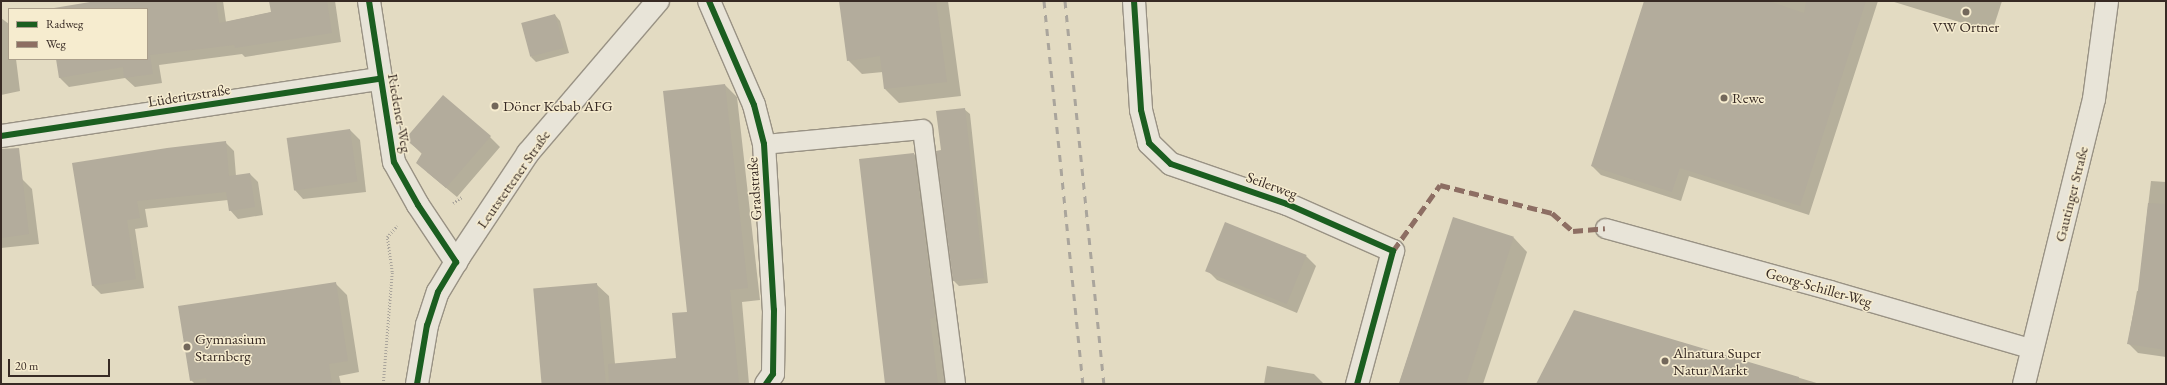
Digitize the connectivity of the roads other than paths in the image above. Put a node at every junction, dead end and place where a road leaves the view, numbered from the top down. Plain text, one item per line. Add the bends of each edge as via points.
1 (369, 1) edge
2 (658, 1) edge
3 (708, 1) edge
4 (1134, 1) edge
5 (2107, 1) edge
6 (380, 79) junction
7 (1, 136) edge
8 (764, 144) junction
9 (1604, 228) dead end
10 (456, 262) junction
11 (2033, 350) junction
12 (417, 384) edge
13 (766, 384) edge
14 (955, 384) edge
15 (1357, 384) edge
16 (2024, 384) edge

1 - 6 street, Riedener Weg
2 - 10 street, Leutstettener Straße via 528,152
3 - 8 street, Gradstraße via 754,105
4 - 15 street, Seilerweg via 1141,110 1149,143 1171,164 1287,204 1393,251
5 - 11 street, Gautinger Straße via 2094,99
6 - 7 street, Lüderitzstraße
6 - 10 street, Riedener Weg via 394,162 418,205
8 - 13 street, Gradstraße via 774,310 773,374
8 - 14 lane via 922,129
9 - 11 lane, Georg-Schiller-Weg via 1830,290
10 - 12 street, Leutstettener Straße via 438,292 427,325
11 - 16 street, Gautinger Straße

